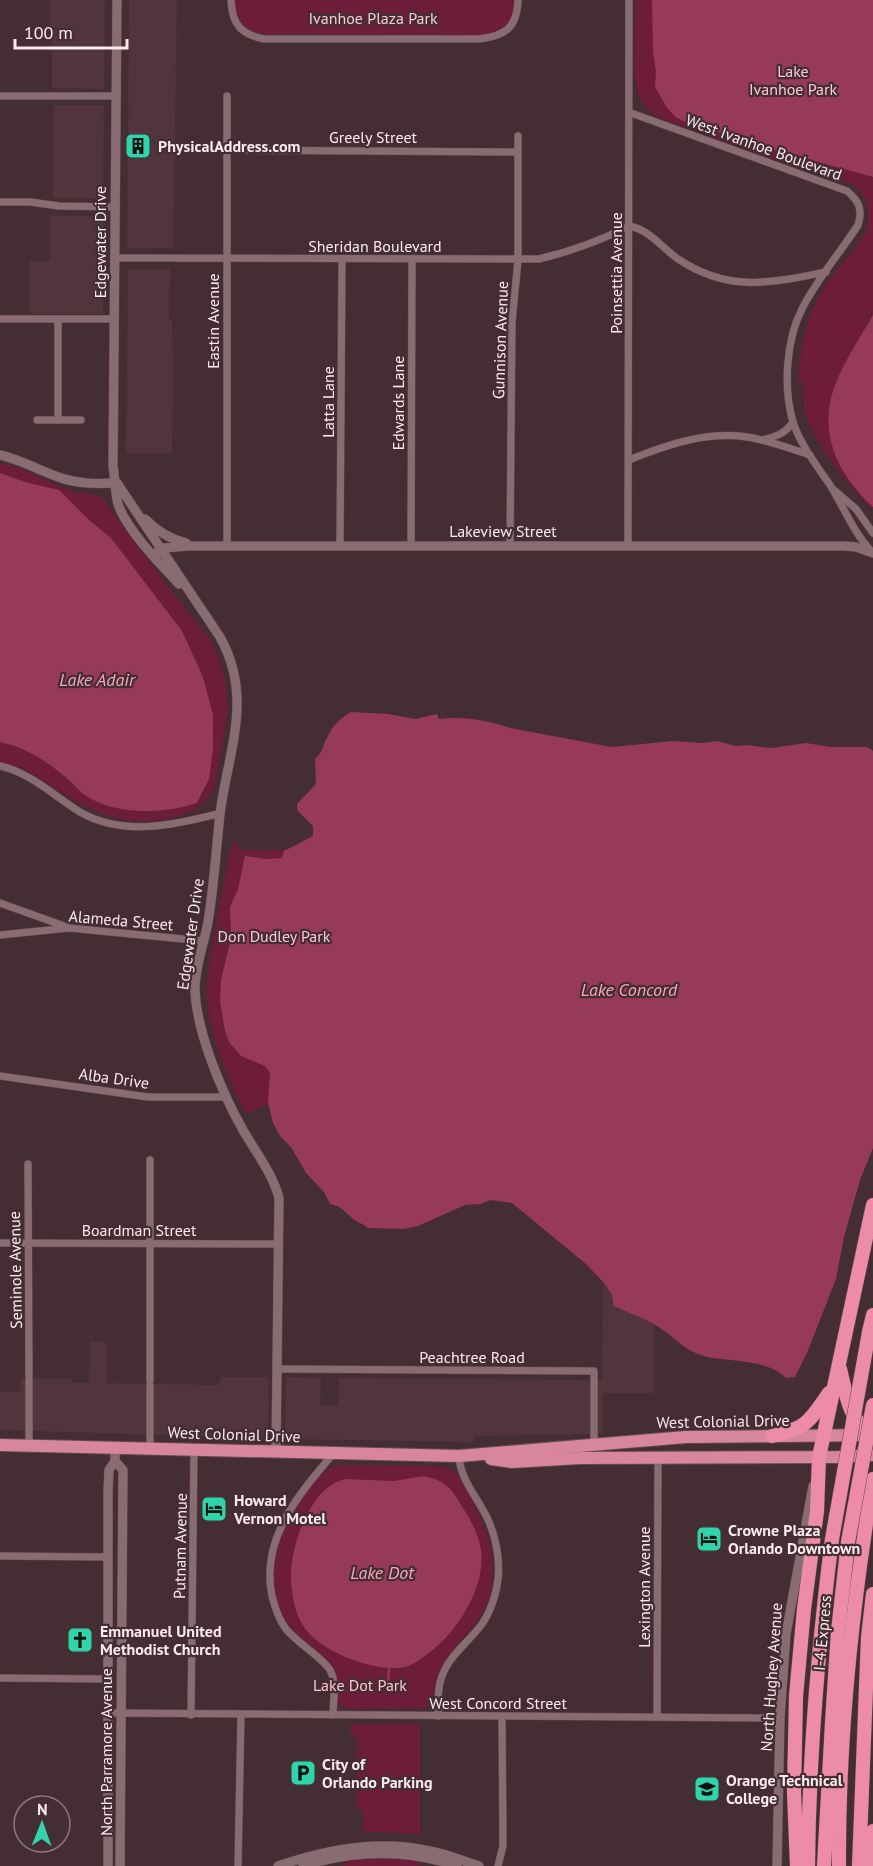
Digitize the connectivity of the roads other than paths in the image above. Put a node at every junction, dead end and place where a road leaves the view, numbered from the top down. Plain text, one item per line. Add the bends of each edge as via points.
1 (117, 0) edge
2 (231, 0) edge
3 (518, 0) edge
4 (629, 0) edge
5 (0, 96) edge
6 (116, 96) junction
7 (227, 96) dead end
8 (630, 113) junction
9 (518, 136) dead end
10 (227, 150) junction
11 (518, 152) junction
12 (0, 202) edge
13 (116, 207) junction
14 (629, 226) junction
15 (115, 258) junction
16 (226, 259) junction
17 (342, 260) junction
18 (412, 260) junction
19 (518, 260) junction
20 (826, 272) junction
21 (0, 319) edge
22 (58, 319) junction
23 (115, 319) junction
24 (37, 420) dead end
25 (58, 420) junction
26 (81, 420) dead end
27 (793, 422) junction
28 (762, 440) junction
29 (0, 455) edge
30 (810, 455) junction
31 (629, 460) junction
32 (117, 483) junction
33 (831, 487) junction
34 (134, 510) junction
35 (873, 533) edge
36 (199, 546) junction
37 (227, 546) junction
38 (340, 546) junction
39 (411, 546) junction
40 (510, 546) junction
41 (628, 546) junction
42 (865, 546) edge
43 (157, 552) junction
44 (873, 553) edge
45 (0, 766) edge
46 (220, 813) junction
47 (0, 903) edge
48 (69, 928) junction
49 (0, 935) edge
50 (204, 941) junction
51 (0, 1076) edge
52 (225, 1097) junction
53 (150, 1160) dead end
54 (28, 1164) dead end
55 (873, 1205) edge
56 (0, 1243) edge
57 (29, 1243) junction
58 (149, 1243) junction
59 (279, 1244) junction
60 (873, 1315) edge
61 (838, 1364) junction
62 (278, 1369) junction
63 (834, 1387) junction
64 (873, 1405) edge
65 (772, 1436) junction
66 (823, 1436) junction
67 (871, 1438) edge
68 (594, 1444) junction
69 (0, 1445) edge
70 (29, 1445) junction
71 (115, 1447) junction
72 (150, 1448) junction
73 (194, 1449) junction
74 (276, 1452) junction
75 (333, 1454) junction
76 (873, 1455) edge
77 (463, 1456) junction
78 (819, 1457) junction
79 (658, 1458) junction
80 (115, 1461) junction
81 (873, 1479) edge
82 (856, 1543) junction
83 (0, 1556) edge
84 (108, 1557) junction
85 (873, 1594) edge
86 (0, 1678) edge
87 (108, 1679) junction
88 (108, 1713) junction
89 (121, 1713) junction
90 (191, 1714) junction
91 (241, 1715) junction
92 (333, 1715) junction
93 (438, 1716) junction
94 (502, 1717) junction
95 (657, 1717) junction
96 (780, 1718) junction
97 (873, 1831) edge
98 (334, 1858) edge
99 (429, 1862) edge
100 (456, 1862) edge
101 (108, 1866) edge
102 (120, 1866) edge
103 (238, 1866) edge
104 (278, 1866) edge
105 (303, 1866) edge
106 (479, 1866) edge
107 (498, 1866) edge
108 (777, 1866) edge
109 (797, 1866) edge
110 (808, 1866) edge
111 (824, 1866) edge
112 (839, 1866) edge
113 (859, 1866) edge
114 (871, 1866) edge

1 - 6 street, Edgewater Drive
2 - 3 street via 233,19 240,28 250,36 264,39 495,37 514,22
4 - 8 street, Poinsettia Avenue
5 - 6 street
6 - 13 street, Edgewater Drive
7 - 10 street, Eastin Avenue
8 - 14 street, Poinsettia Avenue
8 - 20 street, West Ivanhoe Boulevard via 847,191 855,198 861,215
9 - 11 street, Gunnison Avenue
10 - 11 street, Greely Street
10 - 16 street, Eastin Avenue
11 - 19 street, Gunnison Avenue
12 - 13 street
13 - 15 street, Edgewater Drive
14 - 19 street, Sheridan Boulevard via 569,252
14 - 20 street via 647,232 693,268 725,280 755,284
14 - 31 street, Poinsettia Avenue
15 - 16 street, Sheridan Boulevard
15 - 23 street, Edgewater Drive
16 - 17 street, Sheridan Boulevard
16 - 37 street, Eastin Avenue
17 - 18 street, Sheridan Boulevard
17 - 38 street, Latta Lane
18 - 19 street, Sheridan Boulevard
18 - 39 street, Edwards Lane
19 - 40 street, Gunnison Avenue via 512,322
20 - 27 street, West Ivanhoe Boulevard via 802,310 792,338 788,392
21 - 22 street
22 - 23 street
22 - 25 street
23 - 32 street, Edgewater Drive via 113,457
24 - 25 street
25 - 26 street
27 - 28 street via 778,436
27 - 30 street, West Ivanhoe Boulevard
28 - 30 street
28 - 31 street via 738,436 692,440
29 - 32 street via 60,478 92,484
30 - 33 street, West Ivanhoe Boulevard
31 - 41 street, Poinsettia Avenue
32 - 34 street, Edgewater Drive
32 - 43 street, Edgewater Drive via 120,509
33 - 35 street, West Ivanhoe Boulevard via 856,509
33 - 42 street, West Ivanhoe Boulevard
34 - 36 street via 158,532
34 - 43 street, Edgewater Drive
36 - 37 street, Lakeview Street
36 - 43 street, Lakeview Street
37 - 38 street, Lakeview Street
38 - 39 street, Lakeview Street
39 - 40 street, Lakeview Street
40 - 41 street, Lakeview Street
41 - 42 street, Lakeview Street
42 - 44 street, Lakeview Street
43 - 46 street, Edgewater Drive via 224,644 234,669 238,718
45 - 46 street via 23,774 81,812 107,822 162,827
46 - 50 street, Edgewater Drive
47 - 48 street
48 - 49 street, Alameda Street
48 - 50 street, Alameda Street
50 - 52 street, Edgewater Drive via 196,982 197,1004
51 - 52 street, Alba Drive via 148,1097
52 - 59 street, Edgewater Drive via 277,1190
53 - 58 street
54 - 57 street, Seminole Avenue
55 - 61 highway
56 - 57 street, Boardman Street
57 - 58 street, Boardman Street
57 - 70 street, Seminole Avenue
58 - 59 street, Boardman Street
58 - 72 street
59 - 62 street, Edgewater Drive
60 - 110 highway, bridge via 832,1539 820,1638
61 - 63 highway
61 - 67 highway via 856,1422
62 - 68 street, Peachtree Road via 594,1371
62 - 74 street, Edgewater Drive
63 - 65 highway via 807,1423 796,1431
63 - 66 highway
64 - 82 highway, I-4 Express, bridge
65 - 66 highway, West Colonial Drive
65 - 68 highway, West Colonial Drive via 693,1436
66 - 67 highway, West Colonial Drive
66 - 78 highway
68 - 77 highway, West Colonial Drive
69 - 70 highway, West Colonial Drive
70 - 71 highway, West Colonial Drive
71 - 72 highway, West Colonial Drive
71 - 80 street, North Parramore Avenue
72 - 73 highway, West Colonial Drive
73 - 74 highway, West Colonial Drive
73 - 90 street, Putnam Avenue
74 - 75 highway, West Colonial Drive
75 - 77 highway, West Colonial Drive
75 - 92 street via 287,1514 274,1545 270,1574 274,1605 286,1629 330,1670
76 - 78 highway, West Colonial Drive
77 - 79 highway, West Colonial Drive via 512,1462
77 - 93 street via 459,1468 494,1537 497,1586 484,1621 445,1669
78 - 79 highway, West Colonial Drive
78 - 96 street, North Hughey Avenue via 786,1634
78 - 109 highway via 817,1510 796,1696
79 - 95 street, Lexington Avenue
80 - 84 street, North Parramore Avenue via 109,1470
80 - 89 street, North Parramore Avenue via 123,1470
81 - 82 highway, I-4 Express
82 - 111 highway, I-4 Express via 840,1619
82 - 112 highway, I-4 Express via 839,1792
83 - 84 street
84 - 87 street, North Parramore Avenue
85 - 113 highway
86 - 87 street
87 - 88 street, North Parramore Avenue
88 - 89 street, West Concord Street
88 - 101 street, North Parramore Avenue
89 - 90 street, West Concord Street
89 - 102 street, North Parramore Avenue
90 - 91 street, West Concord Street
91 - 92 street, West Concord Street
91 - 103 street
92 - 93 street, West Concord Street
93 - 94 street, West Concord Street
94 - 95 street, West Concord Street
94 - 107 street via 503,1840
95 - 96 street, West Concord Street
96 - 108 street, North Hughey Avenue
97 - 114 highway
98 - 99 street via 389,1853
98 - 100 street via 382,1846 421,1849
98 - 104 street via 312,1855
98 - 105 street
99 - 100 street via 436,1856
100 - 106 street

